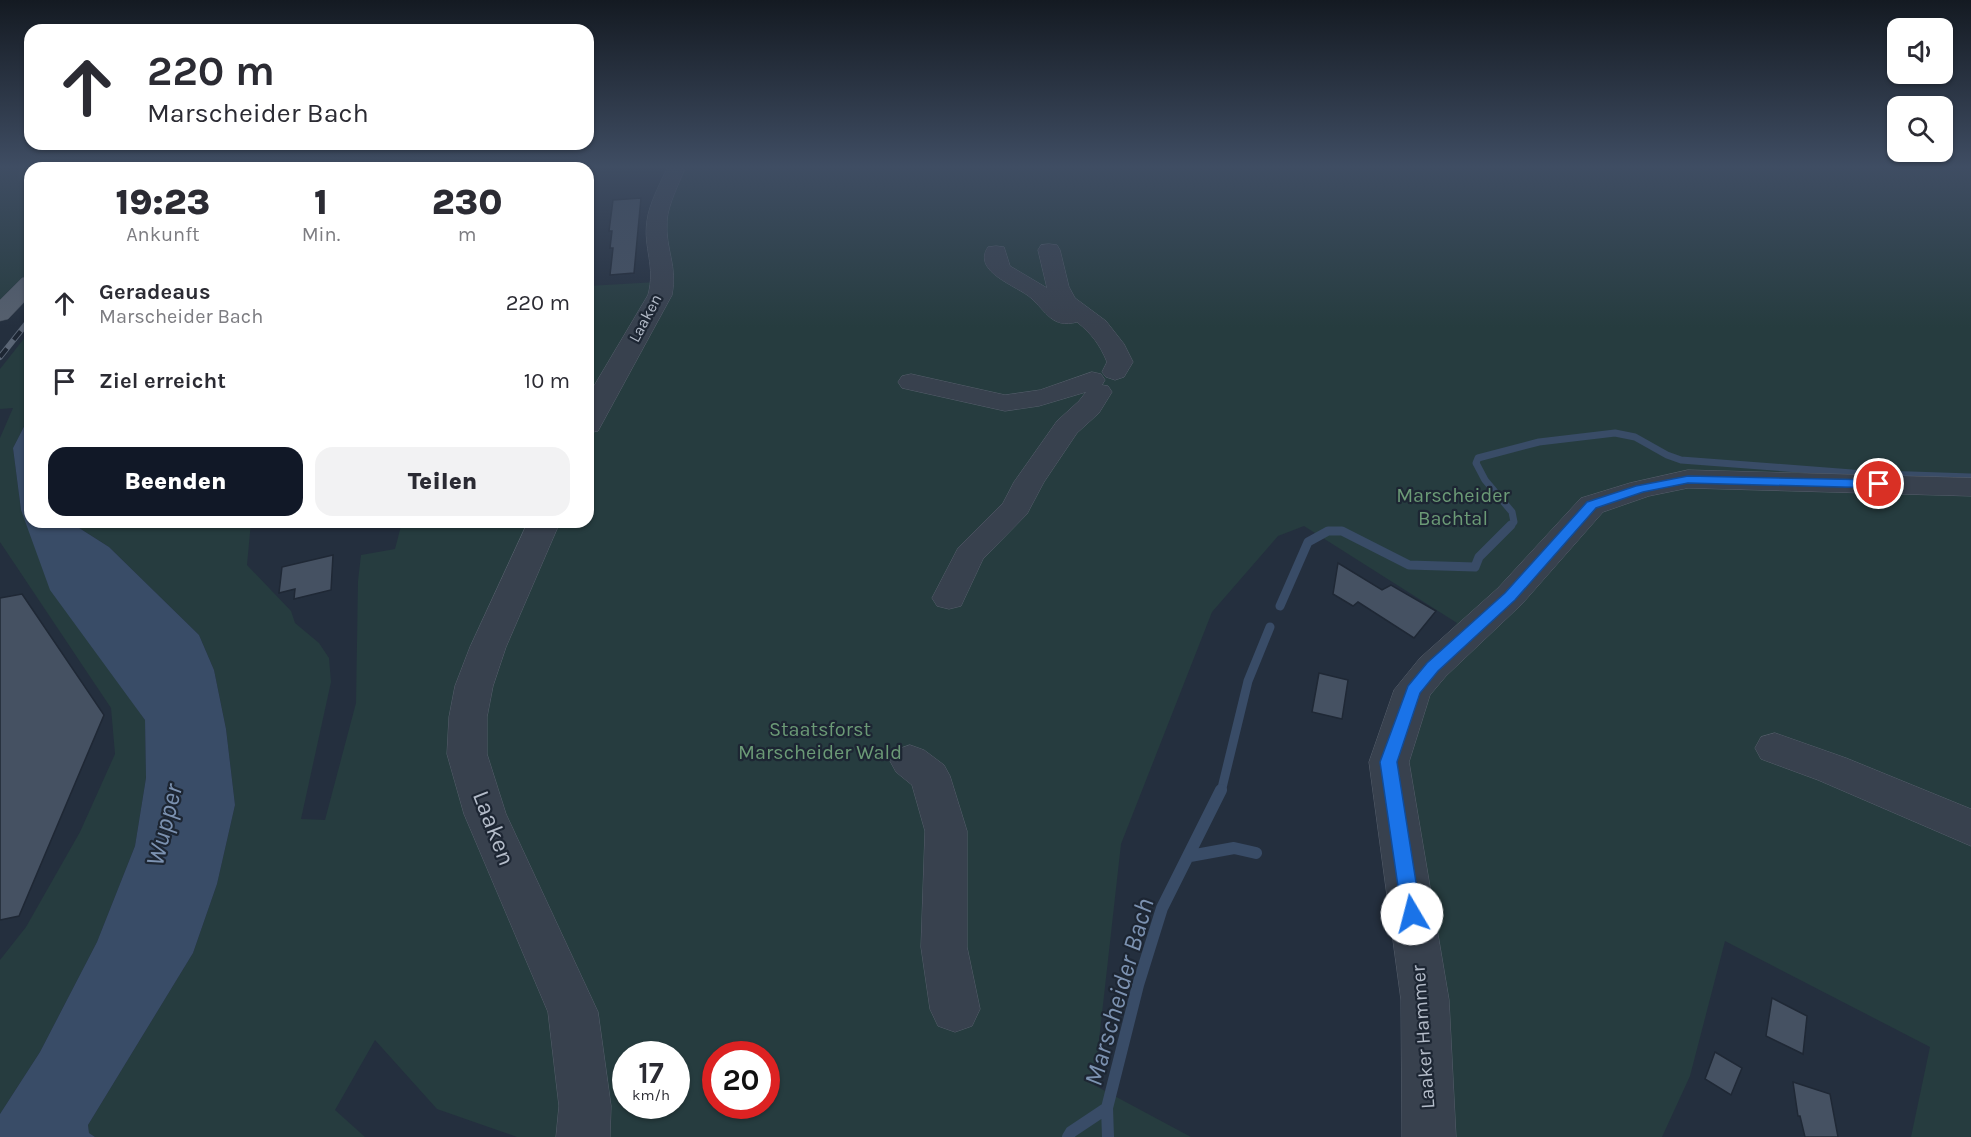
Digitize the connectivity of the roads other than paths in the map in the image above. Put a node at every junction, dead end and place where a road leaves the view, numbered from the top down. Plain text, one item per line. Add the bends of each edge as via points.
1 (657, 221) edge
2 (1048, 250) dead end
3 (996, 252) dead end
4 (24, 289) edge
5 (0, 314) edge
6 (1097, 326) junction
7 (1102, 381) junction
8 (910, 382) dead end
9 (594, 412) edge
10 (1971, 487) edge
11 (541, 528) edge
12 (950, 598) dead end
13 (1775, 748) dead end
14 (910, 761) dead end
15 (1971, 828) edge
16 (955, 1010) dead end
17 (583, 1137) edge
18 (1429, 1137) edge

1 - 9 street, Laaken via 664,278 660,295
2 - 6 street via 1066,302
3 - 6 street via 1001,270 1039,293 1054,311
4 - 5 main road
6 - 7 street via 1120,362
7 - 8 street via 1019,403
7 - 12 street via 1089,407 1067,427 1016,507 969,555
10 - 18 street, Laaker Hammer via 1688,479 1592,505 1510,596 1413,690 1389,762 1425,1000
11 - 17 street, Laaken via 474,686 467,754 486,814 573,1012 585,1106
13 - 15 street
14 - 16 street via 930,776 946,831 944,947

